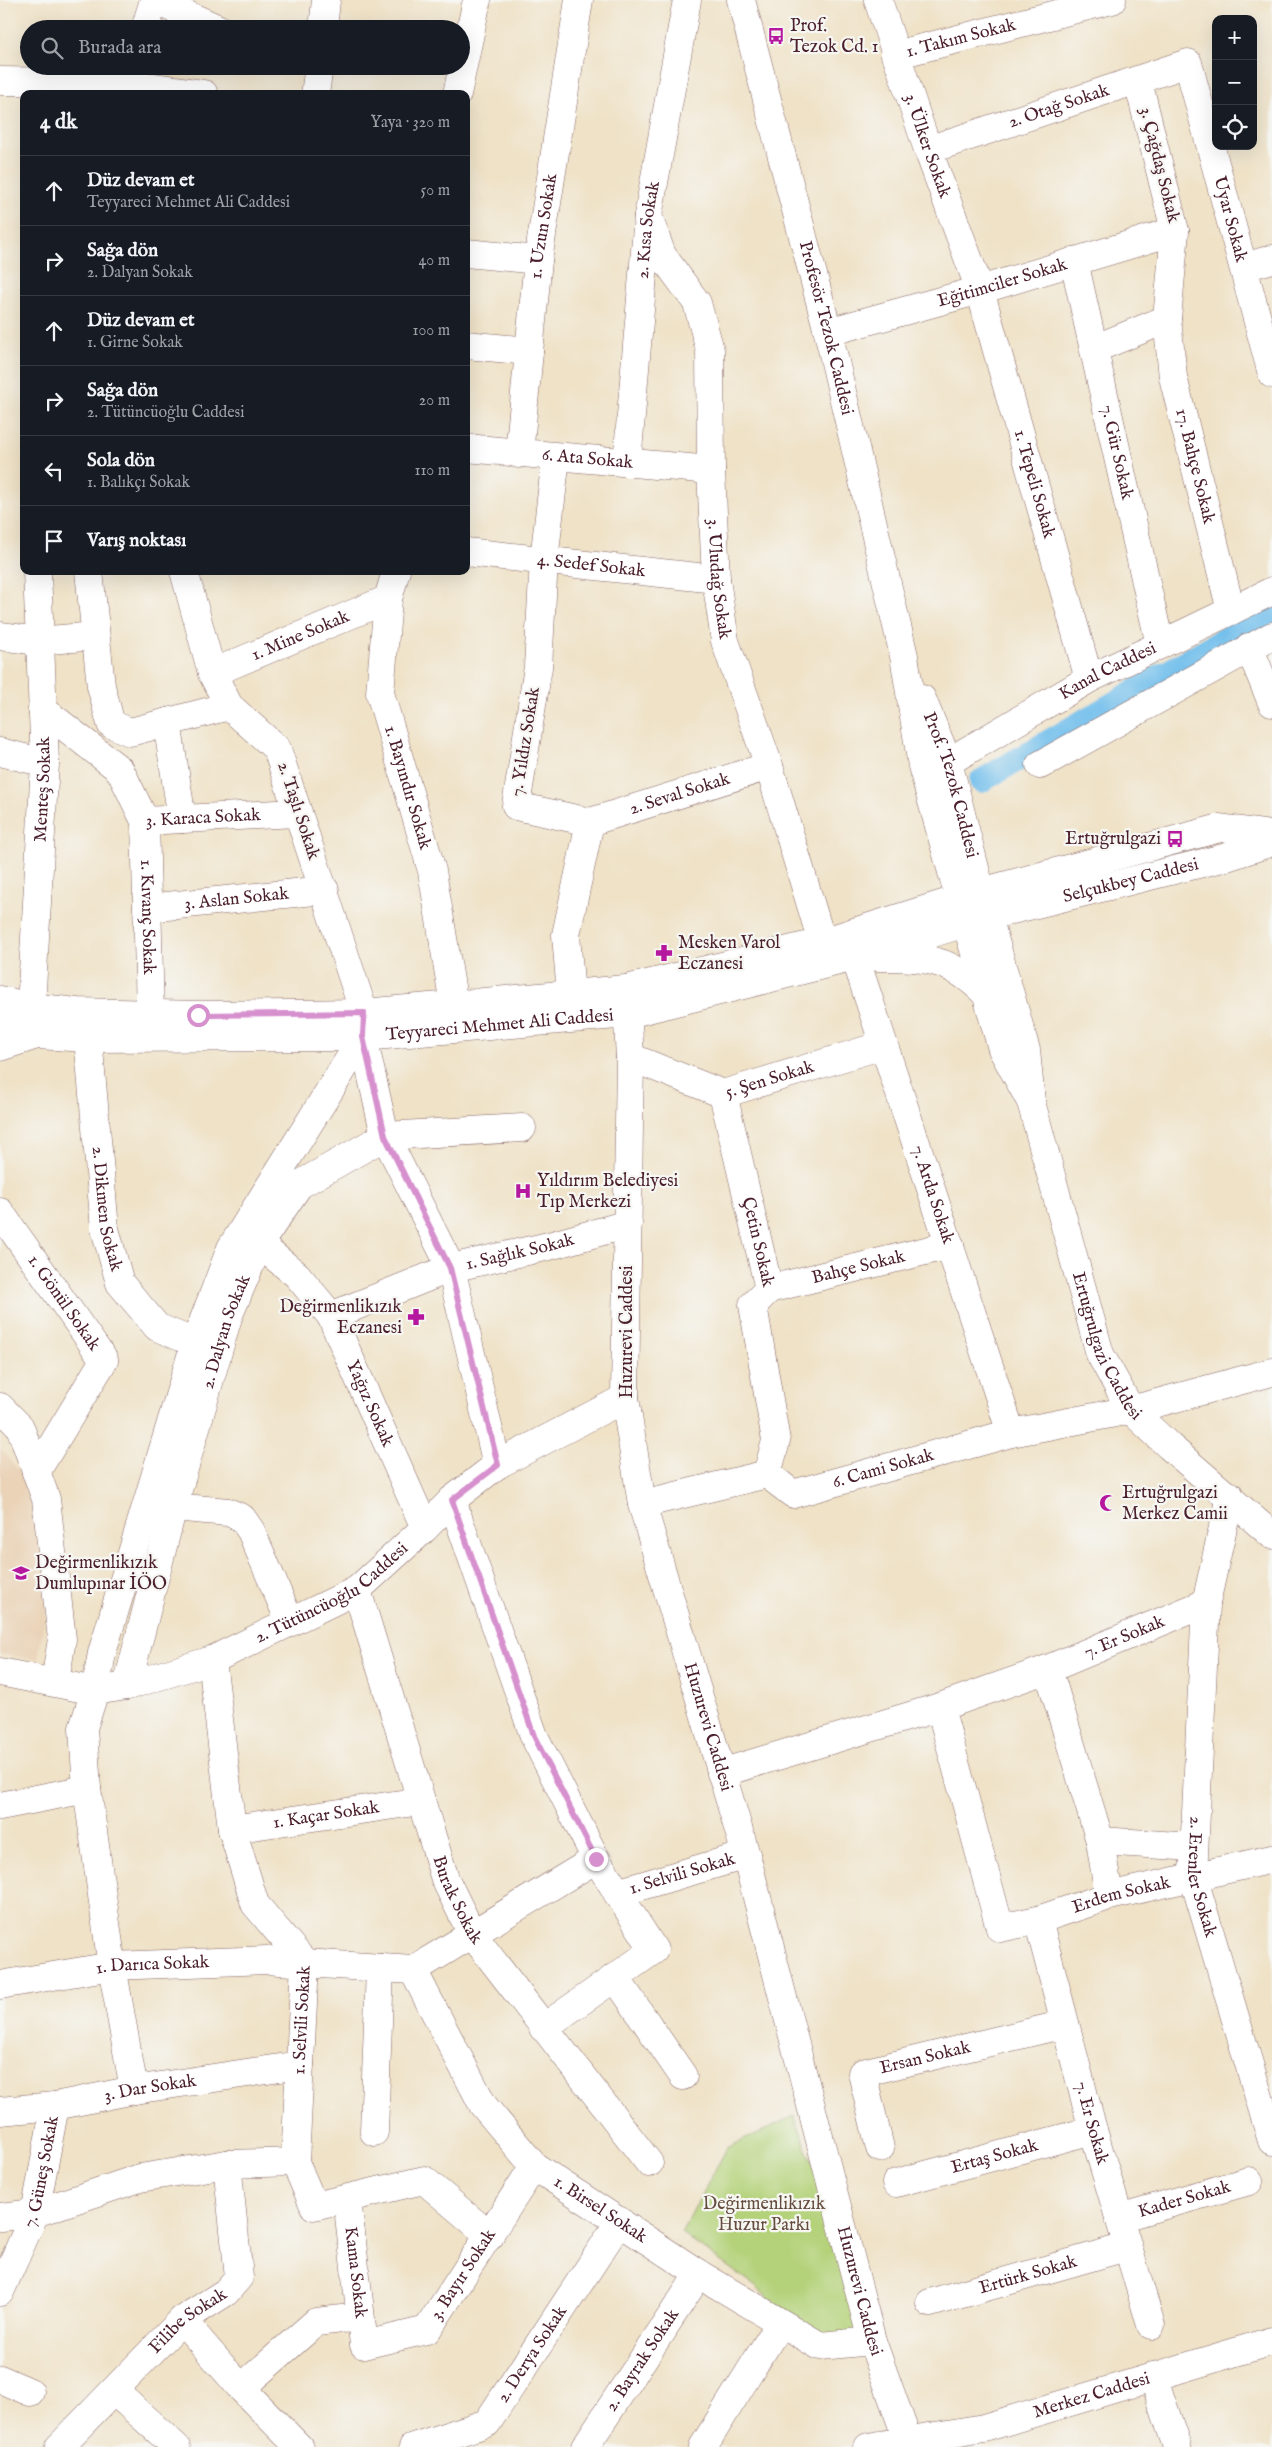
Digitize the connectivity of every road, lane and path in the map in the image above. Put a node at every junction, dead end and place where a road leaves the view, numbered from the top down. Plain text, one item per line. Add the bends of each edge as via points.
1 (154, 0) edge
2 (326, 0) edge
3 (477, 0) edge
4 (579, 0) edge
5 (687, 0) edge
6 (741, 0) edge
7 (878, 0) edge
8 (1112, 0) edge
9 (148, 20) edge
10 (199, 20) edge
11 (324, 20) edge
12 (470, 33) edge
13 (895, 56) junction
14 (1188, 64) joint
15 (129, 75) edge
16 (318, 75) edge
17 (461, 75) edge
18 (0, 80) edge
19 (1138, 82) junction
20 (27, 87) edge
21 (86, 88) edge
22 (188, 90) edge
23 (316, 90) edge
24 (458, 90) edge
25 (928, 150) junction
26 (648, 216) junction
27 (1175, 231) junction
28 (470, 253) edge
29 (1272, 259) edge
30 (538, 260) junction
31 (1074, 261) junction
32 (1244, 267) junction
33 (980, 290) junction
34 (1167, 319) junction
35 (828, 332) junction
36 (470, 345) edge
37 (1094, 349) junction
38 (529, 351) junction
39 (1272, 374) edge
40 (470, 448) edge
41 (519, 454) junction
42 (556, 457) junction
43 (628, 463) junction
44 (711, 470) junction
45 (470, 552) edge
46 (544, 560) junction
47 (37, 575) edge
48 (89, 575) edge
49 (185, 575) edge
50 (395, 575) edge
51 (716, 579) junction
52 (1272, 591) edge
53 (388, 599) junction
54 (1231, 611) junction
55 (0, 636) edge
56 (95, 636) junction
57 (39, 641) junction
58 (1261, 641) edge
59 (1160, 645) junction
60 (904, 656) junction
61 (212, 673) junction
62 (1089, 679) junction
63 (1272, 703) edge
64 (229, 706) junction
65 (42, 709) junction
66 (168, 722) junction
67 (0, 752) edge
68 (948, 762) junction
69 (45, 763) junction
70 (1040, 765) dead end
71 (769, 766) junction
72 (297, 813) junction
73 (182, 819) junction
74 (144, 821) junction
75 (590, 822) junction
76 (1272, 835) edge
77 (1272, 842) edge
78 (325, 890) junction
79 (974, 907) junction
80 (147, 908) junction
81 (822, 942) junction
82 (855, 957) junction
83 (986, 994) junction
84 (571, 995) junction
85 (0, 1000) edge
86 (627, 1002) junction
87 (454, 1005) junction
88 (31, 1008) junction
89 (150, 1014) junction
90 (364, 1025) junction
91 (0, 1028) edge
92 (37, 1035) junction
93 (88, 1038) junction
94 (883, 1044) junction
95 (0, 1047) edge
96 (630, 1057) junction
97 (723, 1094) junction
98 (1032, 1102) junction
99 (522, 1128) dead end
100 (385, 1136) junction
101 (0, 1212) edge
102 (628, 1224) junction
103 (259, 1244) junction
104 (950, 1245) junction
105 (450, 1268) junction
106 (769, 1289) junction
107 (331, 1316) junction
108 (195, 1342) junction
109 (1272, 1372) edge
110 (625, 1398) junction
111 (0, 1407) edge
112 (1131, 1410) junction
113 (1011, 1433) junction
114 (498, 1465) junction
115 (36, 1472) junction
116 (767, 1474) junction
117 (1230, 1496) junction
118 (452, 1500) junction
119 (642, 1504) junction
120 (173, 1507) junction
121 (425, 1528) junction
122 (1272, 1534) edge
123 (357, 1590) junction
124 (1206, 1603) junction
125 (290, 1622) junction
126 (212, 1660) junction
127 (1048, 1669) junction
128 (0, 1672) edge
129 (55, 1682) junction
130 (127, 1686) junction
131 (95, 1691) junction
132 (940, 1707) junction
133 (721, 1773) junction
134 (87, 1789) junction
135 (421, 1802) junction
136 (0, 1806) edge
137 (232, 1829) junction
138 (1100, 1841) junction
139 (1194, 1847) junction
140 (746, 1855) junction
141 (596, 1859) junction
142 (1272, 1859) edge
143 (1193, 1876) junction
144 (617, 1892) junction
145 (1109, 1896) junction
146 (1038, 1920) junction
147 (472, 1934) junction
148 (305, 1962) junction
149 (112, 1966) junction
150 (380, 1968) junction
151 (413, 1970) junction
152 (615, 1977) junction
153 (0, 1984) edge
154 (1065, 2024) junction
155 (543, 2028) junction
156 (300, 2065) junction
157 (683, 2076) dead end
158 (134, 2090) junction
159 (55, 2106) junction
160 (0, 2111) edge
161 (1093, 2130) junction
162 (374, 2132) dead end
163 (1272, 2141) edge
164 (880, 2148) dead end
165 (295, 2162) junction
166 (649, 2163) dead end
167 (227, 2164) junction
168 (534, 2166) junction
169 (1248, 2181) dead end
170 (896, 2183) dead end
171 (347, 2198) junction
172 (35, 2213) junction
173 (0, 2217) edge
174 (1119, 2218) junction
175 (620, 2222) junction
176 (490, 2236) junction
177 (1126, 2247) junction
178 (699, 2274) junction
179 (0, 2292) edge
180 (930, 2303) dead end
181 (360, 2317) junction
182 (182, 2320) junction
183 (780, 2323) junction
184 (1150, 2326) dead end
185 (872, 2341) junction
186 (1272, 2341) edge
187 (364, 2345) joint
188 (1153, 2376) junction
189 (0, 2380) edge
190 (241, 2388) junction
191 (114, 2391) junction
192 (30, 2392) dead end
193 (909, 2444) edge
194 (59, 2447) edge
195 (176, 2447) edge
196 (299, 2447) edge
197 (413, 2447) edge
198 (584, 2447) edge
199 (703, 2447) edge
200 (868, 2447) edge
201 (1177, 2447) edge

1 - 9 street
1 - 10 street
2 - 11 street
3 - 12 street
4 - 30 street, 1. Uzun Sokak
5 - 26 street, 2. Kısa Sokak
6 - 35 street, Profesör Tezok Caddesi
7 - 13 street, 3. Ülker Sokak
8 - 13 street, 1. Takım Sokak
13 - 25 street, 3. Ülker Sokak
14 - 19 street, 2. Otağ Sokak
14 - 32 street, Uyar Sokak
15 - 21 street
15 - 22 street
16 - 23 street
17 - 24 street
18 - 20 street
19 - 25 street, 2. Otağ Sokak
19 - 27 street, 3. Çağdaş Sokak
20 - 21 street
25 - 33 street, 3. Ülker Sokak
26 - 43 street, 2. Kısa Sokak
26 - 44 street, 3. Uludağ Sokak via 662,256 697,302 710,350
27 - 31 street, Eğitimciler Sokak
27 - 34 street, 3. Çağdaş Sokak
28 - 30 street
29 - 32 street
30 - 38 street, 1. Uzun Sokak
31 - 33 street, Eğitimciler Sokak
31 - 37 street, 7. Gür Sokak
32 - 39 street, Uyar Sokak
33 - 35 street, Eğitimciler Sokak
33 - 62 street, 1. Tepeli Sokak
34 - 37 street
34 - 54 street, 17. Bahçe Sokak via 1173,377
35 - 60 street, Profesör Tezok Caddesi
36 - 38 street
37 - 59 street, 7. Gür Sokak
38 - 41 street, 1. Uzun Sokak
40 - 41 street, 6. Ata Sokak
41 - 42 street, 6. Ata Sokak
42 - 43 street, 6. Ata Sokak
42 - 46 street, 7. Yıldız Sokak
43 - 44 street, 6. Ata Sokak
44 - 51 street, 3. Uludağ Sokak
45 - 46 street, 4. Sedef Sokak
46 - 51 street, 4. Sedef Sokak
46 - 75 street, 7. Yıldız Sokak via 538,667 516,806
47 - 57 street, Menteş Sokak
48 - 56 street
49 - 61 street, 2. Taşlı Sokak
50 - 53 street, 1. Bayındır Sokak
51 - 71 street, 3. Uludağ Sokak via 725,641
52 - 54 street, Kanal Caddesi
53 - 61 street, 1. Mine Sokak
53 - 87 street, 1. Bayındır Sokak via 380,693 432,871
54 - 59 street, Kanal Caddesi
55 - 57 street
56 - 57 street
56 - 66 street via 100,686 111,724 130,732
57 - 65 street, Menteş Sokak
58 - 63 street
58 - 70 street
59 - 62 street, Kanal Caddesi
60 - 68 street, Prof. Tezok Caddesi
60 - 79 street via 922,766
61 - 64 street, 2. Taşlı Sokak
62 - 68 street, Kanal Caddesi
64 - 66 street
64 - 72 street, 2. Taşlı Sokak via 278,749
65 - 69 street, Menteş Sokak
65 - 74 street, 3. Karaca Sokak via 120,770
66 - 73 street
67 - 69 street
68 - 79 street, Prof. Tezok Caddesi
69 - 88 street, Menteş Sokak
71 - 75 street, 2. Seval Sokak
71 - 81 street, 3. Uludağ Sokak
72 - 73 street, 3. Karaca Sokak
72 - 78 street, 2. Taşlı Sokak
73 - 74 street, 3. Karaca Sokak
74 - 80 street, 1. Kıvanç Sokak
75 - 84 street via 566,935
76 - 79 street, Selçukbey Caddesi via 1220,828
77 - 79 street, Selçukbey Caddesi via 1226,857
78 - 80 street, 3. Aslan Sokak
78 - 90 street, 2. Taşlı Sokak
79 - 81 street, Teyyareci Mehmet Ali Caddesi
79 - 82 street, Teyyareci Mehmet Ali Caddesi
79 - 83 street, Ertuğrulgazi Caddesi
79 - 98 street, Ertuğrulgazi Caddesi via 1026,1050
80 - 89 street, 1. Kıvanç Sokak
81 - 86 street, Teyyareci Mehmet Ali Caddesi
82 - 83 street via 931,960 968,976
82 - 86 street, Teyyareci Mehmet Ali Caddesi
82 - 94 street, 7. Arda Sokak
83 - 98 street, Ertuğrulgazi Caddesi via 1002,1049
84 - 86 street, Teyyareci Mehmet Ali Caddesi
84 - 87 street, Teyyareci Mehmet Ali Caddesi
85 - 88 street, Teyyareci Mehmet Ali Caddesi
86 - 90 street, Teyyareci Mehmet Ali Caddesi
86 - 96 street, Huzurevi Caddesi
87 - 90 street, Teyyareci Mehmet Ali Caddesi
88 - 89 street, Teyyareci Mehmet Ali Caddesi
89 - 90 street, Teyyareci Mehmet Ali Caddesi
90 - 93 street, Teyyareci Mehmet Ali Caddesi
90 - 100 street
90 - 108 street, 2. Dalyan Sokak via 231,1248
91 - 92 street, Teyyareci Mehmet Ali Caddesi
92 - 93 street, Teyyareci Mehmet Ali Caddesi
92 - 95 street
93 - 108 street, 2. Dikmen Sokak via 105,1228 120,1283 157,1327
94 - 97 street, 5. Şen Sokak
94 - 104 street, 7. Arda Sokak
96 - 97 street, 5. Şen Sokak
96 - 102 street, Huzurevi Caddesi
97 - 106 street, Çetin Sokak
98 - 112 street, Ertuğrulgazi Caddesi via 1100,1354
99 - 100 street
100 - 103 street, 2. Dalyan Sokak via 299,1185
100 - 105 street
101 - 115 street, 1. Gönül Sokak via 104,1360
102 - 105 street, 1. Sağlık Sokak
102 - 110 street, Huzurevi Caddesi
103 - 107 street, Yağız Sokak via 297,1275
103 - 120 street, 2. Dalyan Sokak via 228,1317
104 - 106 street, Bahçe Sokak
104 - 113 street, 7. Arda Sokak
105 - 107 street, 1. Sağlık Sokak
105 - 114 street
106 - 116 street, Çetin Sokak via 753,1305 776,1441
107 - 121 street, Yağız Sokak
108 - 131 street, 2. Dalyan Sokak via 102,1654
109 - 112 street, 6. Cami Sokak
110 - 114 street, 2. Tütüncüoğlu Caddesi
110 - 119 street, Huzurevi Caddesi
111 - 115 street via 20,1427
112 - 113 street, 6. Cami Sokak
112 - 117 street, Ertuğrulgazi Caddesi
113 - 116 street, 6. Cami Sokak via 793,1494
114 - 118 street, 2. Tütüncüoğlu Caddesi
115 - 129 street via 46,1499 62,1638
116 - 119 street
117 - 122 street, Ertuğrulgazi Caddesi
117 - 124 street
118 - 121 street, 2. Tütüncüoğlu Caddesi
118 - 141 street via 534,1736
119 - 133 street, Huzurevi Caddesi
120 - 125 street via 228,1512 242,1518 251,1531
120 - 130 street, 2. Dalyan Sokak
121 - 123 street, 2. Tütüncüoğlu Caddesi
123 - 125 street, 2. Tütüncüoğlu Caddesi
123 - 135 street, Burak Sokak
124 - 127 street, 7. Er Sokak
124 - 139 street, 2. Erenler Sokak
125 - 126 street, 2. Tütüncüoğlu Caddesi
126 - 130 street, 2. Tütüncüoğlu Caddesi
126 - 137 street
127 - 132 street, 7. Er Sokak
127 - 138 street
128 - 129 street, 2. Tütüncüoğlu Caddesi
129 - 131 street, 2. Tütüncüoğlu Caddesi
130 - 131 street, 2. Tütüncüoğlu Caddesi
131 - 134 street, 2. Dalyan Sokak via 83,1728
132 - 133 street, 7. Er Sokak
132 - 146 street, Erdem Sokak via 1000,1928
133 - 140 street, Huzurevi Caddesi
134 - 136 street
134 - 149 street, 2. Dalyan Sokak
135 - 137 street, 1. Kaçar Sokak
135 - 147 street, Burak Sokak via 445,1879
137 - 148 street via 255,1904
138 - 139 street, Erdem Sokak
138 - 145 street
139 - 143 street, 2. Erenler Sokak
140 - 144 street, 1. Selvili Sokak
140 - 185 street, Huzurevi Caddesi
141 - 144 street
141 - 147 street
142 - 143 street, Erdem Sokak
143 - 145 street, Erdem Sokak
143 - 163 street, 2. Erenler Sokak
144 - 152 street via 654,1950
145 - 146 street, Erdem Sokak
146 - 154 street, 7. Er Sokak
147 - 151 street
147 - 155 street, Burak Sokak
148 - 149 street, 1. Darıca Sokak via 267,1960
148 - 150 street, 1. Selvili Sokak
148 - 156 street, 1. Selvili Sokak
149 - 153 street, 1. Darıca Sokak
149 - 158 street, 2. Dalyan Sokak
150 - 151 street, 1. Selvili Sokak
150 - 162 street
151 - 168 street, 1. Birsel Sokak via 483,2105
152 - 155 street
152 - 157 street
154 - 161 street, 7. Er Sokak
154 - 164 street, Ersan Sokak via 862,2073
155 - 166 street, Burak Sokak
156 - 158 street, 3. Dar Sokak
156 - 165 street, 1. Selvili Sokak
158 - 159 street, 3. Dar Sokak
159 - 160 street, 3. Dar Sokak
159 - 172 street, 7. Güneş Sokak
161 - 170 street, Ertaş Sokak
161 - 174 street, 7. Er Sokak
165 - 167 street
165 - 171 street, 1. Selvili Sokak via 314,2206
167 - 172 street via 140,2178
167 - 182 street, Filibe Sokak via 239,2276 226,2292
168 - 175 street, 1. Birsel Sokak
168 - 176 street, 3. Bayır Sokak
169 - 174 street, Kader Sokak
171 - 176 street via 424,2180
171 - 181 street, Kama Sokak
172 - 173 street
172 - 179 street, 7. Güneş Sokak
174 - 177 street, 7. Er Sokak
175 - 178 street, 1. Birsel Sokak
175 - 197 street, 2. Derya Sokak via 487,2423
176 - 187 street, 3. Bayır Sokak via 427,2330
177 - 180 street, Ertürk Sokak
177 - 184 street, 7. Er Sokak
178 - 183 street, 1. Birsel Sokak
178 - 198 street, 2. Bayrak Sokak
181 - 187 street, Kama Sokak
181 - 190 street via 316,2322
182 - 190 street
182 - 191 street, Filibe Sokak
183 - 185 street, 1. Birsel Sokak via 820,2346
183 - 199 street
185 - 193 street, Huzurevi Caddesi
186 - 188 street, Merkez Caddesi
188 - 193 street, Merkez Caddesi via 984,2428
188 - 201 street
189 - 192 street
190 - 196 street
191 - 194 street, Filibe Sokak
191 - 195 street
193 - 200 street, Merkez Caddesi

